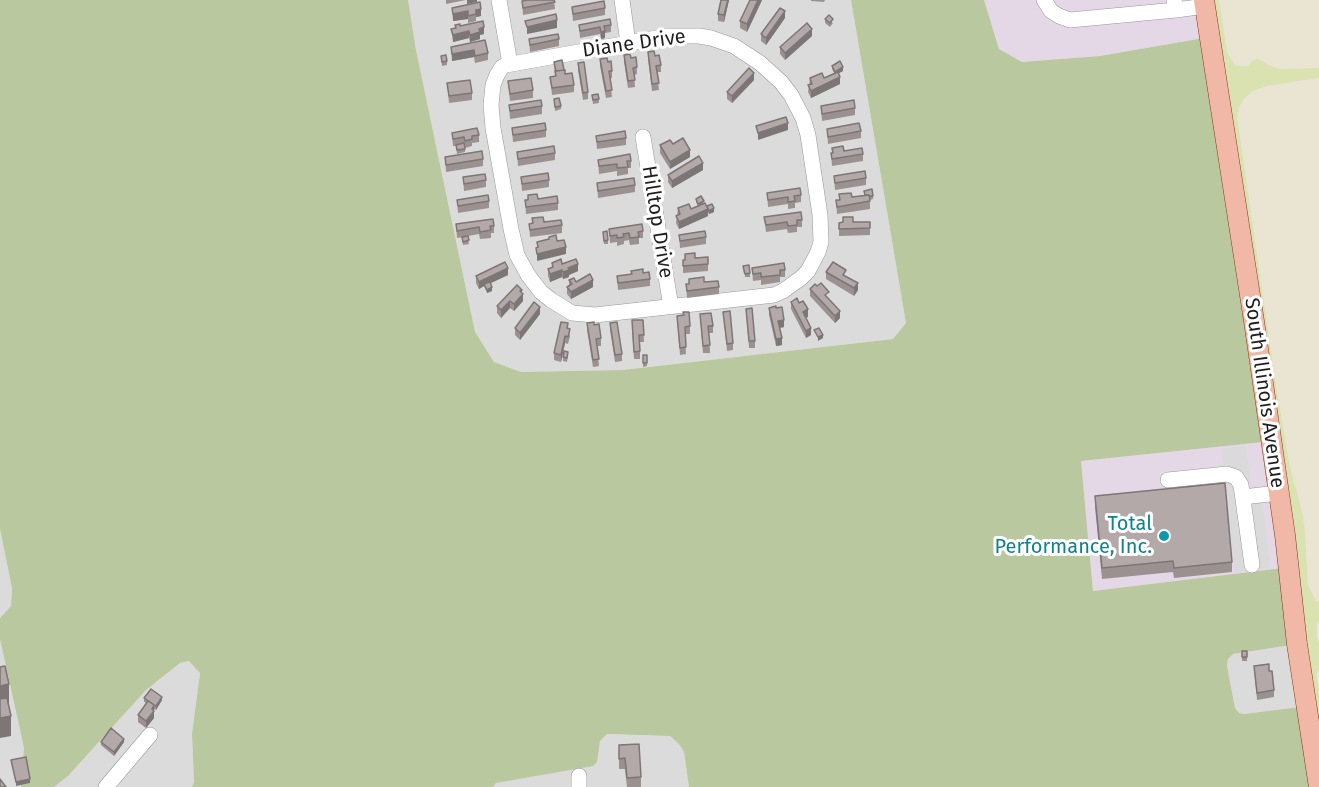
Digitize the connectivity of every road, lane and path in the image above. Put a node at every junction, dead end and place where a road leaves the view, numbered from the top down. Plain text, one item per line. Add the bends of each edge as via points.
1 (499, 0) edge
2 (622, 0) edge
3 (1044, 0) edge
4 (1204, 3) edge
5 (1175, 5) edge
6 (628, 43) junction
7 (510, 64) junction
8 (643, 136) dead end
9 (670, 307) junction
10 (1168, 480) dead end
11 (1278, 493) junction
12 (1243, 497) junction
13 (1252, 565) dead end
14 (150, 735) dead end
15 (106, 787) edge
16 (1318, 787) edge

1 - 7 street
2 - 6 street
3 - 5 street via 1051,11 1070,20
4 - 5 street
4 - 11 main road, South Illinois Avenue
6 - 7 street, Diane Drive
6 - 9 street, Diane Drive via 684,36 711,38 734,46 781,82 797,105 808,135 821,231 818,252 808,271 792,286 774,295
7 - 9 street, Diane Drive via 502,68 493,85 491,116 514,243 528,275 551,300 572,313 595,315
8 - 9 street, Hilltop Drive
10 - 12 street via 1227,474 1241,484
11 - 12 street
11 - 16 main road, South Illinois Avenue
12 - 13 street
14 - 15 street

